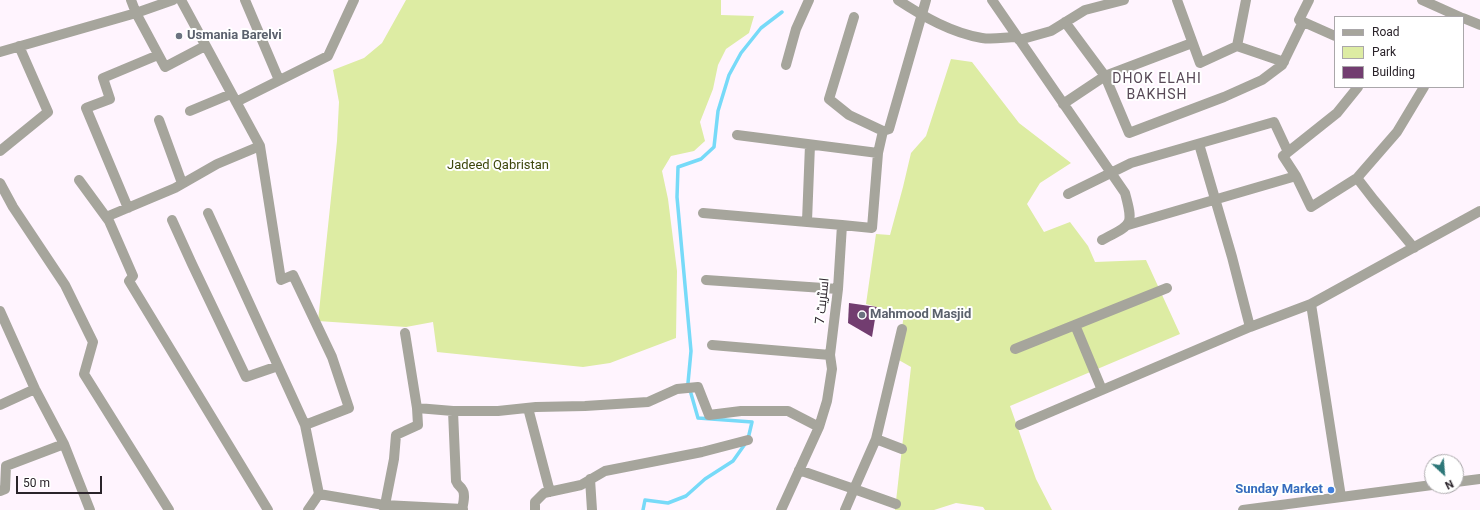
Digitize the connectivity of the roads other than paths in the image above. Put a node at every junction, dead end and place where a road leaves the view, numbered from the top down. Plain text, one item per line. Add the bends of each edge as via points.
1 (131, 0) edge
2 (173, 0) edge
3 (181, 0) edge
4 (245, 0) edge
5 (354, 0) edge
6 (809, 0) edge
7 (898, 0) edge
8 (926, 0) edge
9 (992, 0) edge
10 (1124, 0) edge
11 (1177, 0) edge
12 (1246, 0) edge
13 (1309, 0) edge
14 (1422, 0) edge
15 (136, 13) junction
16 (921, 15) junction
17 (1458, 16) edge
18 (854, 17) dead end
19 (1464, 18) edge
20 (1066, 22) junction
21 (1303, 22) junction
22 (1480, 25) edge
23 (1334, 36) edge
24 (1018, 38) junction
25 (1192, 43) junction
26 (19, 46) junction
27 (206, 46) junction
28 (1237, 46) junction
29 (0, 50) edge
30 (158, 55) junction
31 (1284, 62) junction
32 (786, 65) dead end
33 (1105, 76) junction
34 (279, 80) junction
35 (1357, 88) edge
36 (1421, 88) edge
37 (234, 98) junction
38 (1063, 104) junction
39 (190, 111) dead end
40 (159, 120) dead end
41 (883, 131) junction
42 (737, 135) dead end
43 (1199, 144) junction
44 (810, 145) junction
45 (260, 146) junction
46 (0, 151) edge
47 (1288, 152) junction
48 (878, 153) junction
49 (1112, 173) junction
50 (1296, 176) junction
51 (1357, 178) junction
52 (79, 180) dead end
53 (0, 183) edge
54 (182, 183) junction
55 (1068, 194) dead end
56 (1215, 199) junction
57 (128, 208) junction
58 (1480, 211) edge
59 (703, 213) dead end
60 (208, 214) dead end
61 (106, 217) junction
62 (172, 220) dead end
63 (807, 221) junction
64 (842, 225) junction
65 (1128, 225) junction
66 (1102, 240) dead end
67 (1414, 248) junction
68 (706, 280) dead end
69 (1167, 288) dead end
70 (838, 289) junction
71 (1311, 304) junction
72 (0, 311) edge
73 (1075, 325) junction
74 (1250, 327) junction
75 (902, 329) dead end
76 (405, 333) dead end
77 (712, 345) dead end
78 (1016, 349) dead end
79 (830, 355) junction
80 (278, 366) junction
81 (35, 389) junction
82 (1102, 390) junction
83 (0, 405) edge
84 (417, 408) junction
85 (528, 408) junction
86 (453, 411) junction
87 (305, 425) junction
88 (1020, 425) dead end
89 (819, 427) junction
90 (876, 439) junction
91 (748, 440) dead end
92 (64, 444) junction
93 (902, 449) dead end
94 (799, 470) junction
95 (590, 479) junction
96 (1480, 479) edge
97 (1464, 481) edge
98 (1424, 486) edge
99 (854, 490) junction
100 (0, 491) edge
101 (550, 492) junction
102 (319, 494) junction
103 (1341, 497) junction
104 (896, 504) dead end
105 (384, 507) edge
106 (90, 510) edge
107 (169, 510) edge
108 (268, 510) edge
109 (308, 510) edge
110 (463, 510) edge
111 (535, 510) edge
112 (592, 510) edge
113 (781, 510) edge
114 (845, 510) edge
115 (1249, 510) edge

1 - 15 street
2 - 15 street
3 - 27 street
4 - 34 street
5 - 34 street via 328,56
6 - 32 street via 796,29
7 - 16 street
8 - 16 street
9 - 24 street
10 - 20 street via 1085,10
11 - 25 street
12 - 28 street
13 - 21 street via 1299,20
14 - 17 street
15 - 26 street
15 - 30 street
16 - 24 street via 951,29 984,39
16 - 41 street via 889,129
18 - 41 street via 829,99 849,115
19 - 22 street
20 - 24 street via 1051,31
20 - 33 street
21 - 23 street
21 - 31 street
24 - 38 street
25 - 28 street via 1200,63
25 - 33 street
26 - 29 street
26 - 46 street via 48,112
27 - 30 street via 165,67
27 - 37 street
28 - 31 street
30 - 57 street via 103,78 110,99 86,108
31 - 33 street via 1262,80 1129,133
33 - 38 street
34 - 37 street
35 - 47 street via 1337,113
36 - 51 street via 1397,132
37 - 39 street
37 - 45 street
38 - 49 street
40 - 54 street
41 - 48 street
42 - 44 street
43 - 47 street via 1274,122
43 - 49 street via 1131,163
43 - 56 street
44 - 48 street
44 - 63 street
45 - 54 street via 217,164
45 - 87 street via 281,280 293,275 332,357 348,408
47 - 50 street via 1283,156
48 - 64 street via 872,228
49 - 55 street
49 - 65 street via 1125,193 1130,215
50 - 51 street via 1311,207
50 - 56 street
51 - 67 street
52 - 61 street
53 - 107 street via 13,207 66,284 92,342 84,374
54 - 57 street
56 - 65 street
56 - 74 street
57 - 61 street
58 - 67 street
59 - 63 street
60 - 80 street
61 - 108 street via 133,276 129,281
62 - 80 street via 246,377
63 - 64 street
64 - 70 street, اسٹریٹ 7
65 - 66 street
67 - 71 street
68 - 70 street
69 - 73 street
70 - 79 street, اسٹریٹ 7
71 - 74 street
71 - 103 street
72 - 81 street
73 - 78 street
73 - 82 street
74 - 82 street
75 - 90 street
76 - 84 street
77 - 79 street
79 - 89 street, اسٹریٹ 7 via 832,370
80 - 87 street
81 - 83 street
81 - 92 street
82 - 88 street
84 - 86 street
84 - 105 street via 418,424 398,433 395,437 394,459
85 - 86 street via 498,412
85 - 89 street via 648,402 677,389 698,387 709,415 741,411 788,411
85 - 101 street
86 - 110 street via 456,481 464,493
87 - 102 street
89 - 94 street, اسٹریٹ 7
90 - 93 street
90 - 99 street
91 - 95 street via 606,471
92 - 100 street via 6,466 5,489
92 - 106 street
94 - 99 street
94 - 113 street, اسٹریٹ 7
95 - 101 street via 580,485
95 - 112 street
96 - 97 street
98 - 103 street
99 - 104 street
99 - 114 street
101 - 111 street via 544,493 535,502
102 - 105 street
102 - 109 street
103 - 115 street
105 - 110 street

